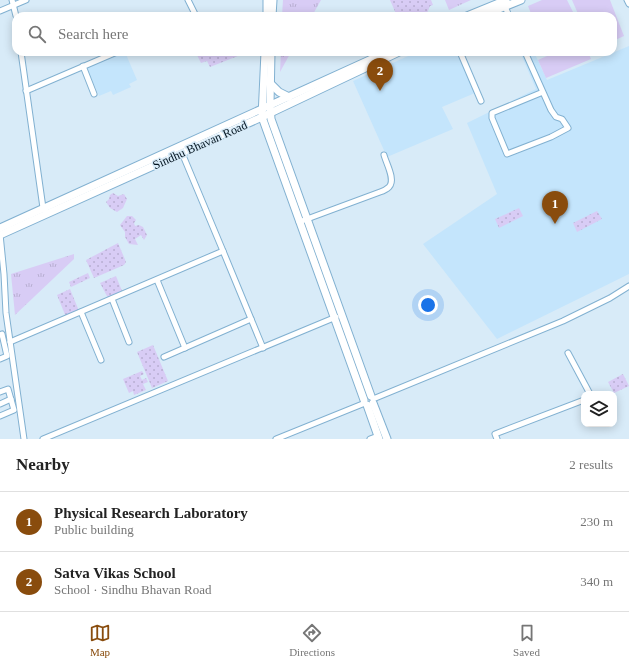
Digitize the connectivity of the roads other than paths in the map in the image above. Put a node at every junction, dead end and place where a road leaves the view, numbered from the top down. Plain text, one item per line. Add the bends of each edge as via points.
1 (26, 0) edge
2 (188, 0) edge
3 (267, 0) edge
4 (273, 0) edge
5 (520, 0) edge
6 (628, 0) edge
7 (14, 3) edge
8 (505, 3) edge
9 (629, 4) edge
10 (0, 12) edge
11 (194, 12) edge
12 (266, 12) edge
13 (272, 12) edge
14 (479, 12) edge
15 (489, 12) edge
16 (22, 56) edge
17 (107, 56) edge
18 (266, 56) edge
19 (271, 56) edge
20 (378, 56) edge
21 (391, 56) edge
22 (462, 56) edge
23 (527, 56) edge
24 (83, 66) junction
25 (271, 84) junction
26 (26, 91) junction
27 (543, 92) junction
28 (94, 94) dead end
29 (289, 97) junction
30 (481, 100) dead end
31 (270, 105) junction
32 (262, 109) junction
33 (270, 113) junction
34 (262, 117) junction
35 (182, 153) junction
36 (384, 155) dead end
37 (45, 211) junction
38 (307, 220) junction
39 (299, 222) junction
40 (0, 228) edge
41 (0, 235) edge
42 (223, 251) junction
43 (157, 280) junction
44 (629, 286) edge
45 (112, 299) junction
46 (81, 312) junction
47 (6, 315) junction
48 (342, 315) junction
49 (0, 318) edge
50 (334, 318) junction
51 (251, 319) junction
52 (0, 335) edge
53 (10, 342) junction
54 (129, 342) dead end
55 (2, 345) edge
56 (186, 348) junction
57 (263, 348) junction
58 (568, 353) dead end
59 (164, 357) dead end
60 (0, 359) edge
61 (101, 360) dead end
62 (16, 385) junction
63 (8, 389) junction
64 (588, 391) edge
65 (0, 392) edge
66 (11, 399) junction
67 (369, 401) junction
68 (581, 401) edge
69 (0, 404) edge
70 (0, 416) edge
71 (378, 438) edge
72 (24, 439) edge
73 (43, 439) edge
74 (276, 439) edge
75 (370, 439) edge
76 (387, 439) edge
77 (497, 439) edge

1 - 7 street
2 - 11 street
3 - 12 main road
4 - 13 main road
5 - 8 main road
6 - 9 street
7 - 10 street
8 - 14 main road
8 - 15 main road
16 - 26 street
17 - 24 street
18 - 32 main road
19 - 25 main road
20 - 29 main road, Sindhu Bhavan Road
21 - 33 main road, Sindhu Bhavan Road
22 - 30 street
23 - 27 street
24 - 26 street
24 - 28 street
25 - 29 main road
25 - 31 main road
26 - 37 street
27 - 27 street via 492,113 507,154 568,128 551,110
29 - 31 main road, Sindhu Bhavan Road
31 - 32 main road, Sindhu Bhavan Road
31 - 33 main road
32 - 34 main road
32 - 37 main road, Sindhu Bhavan Road
33 - 34 main road, Sindhu Bhavan Road
33 - 38 main road
34 - 35 main road, Sindhu Bhavan Road
34 - 39 main road
35 - 37 main road, Sindhu Bhavan Road
35 - 42 street
36 - 38 street via 391,179 389,187
37 - 40 main road, Sindhu Bhavan Road
37 - 41 main road, Sindhu Bhavan Road
38 - 39 street
38 - 48 main road
39 - 50 main road
41 - 47 street
42 - 43 street
42 - 51 street
43 - 45 street
43 - 56 street
44 - 67 street via 563,321
45 - 46 street
45 - 54 street
46 - 53 street
46 - 61 street
47 - 49 street
47 - 53 street
48 - 50 street
48 - 67 main road
50 - 57 street
50 - 67 main road
51 - 56 street
51 - 57 street
52 - 55 street via 2,334
53 - 62 street
55 - 60 street via 7,356
56 - 59 street
57 - 73 street
58 - 64 street
62 - 63 street
62 - 72 street
63 - 65 street
63 - 66 street
66 - 69 street
66 - 70 street via 14,410
67 - 71 main road
67 - 74 street
67 - 76 main road
68 - 77 street via 495,434
71 - 75 street

